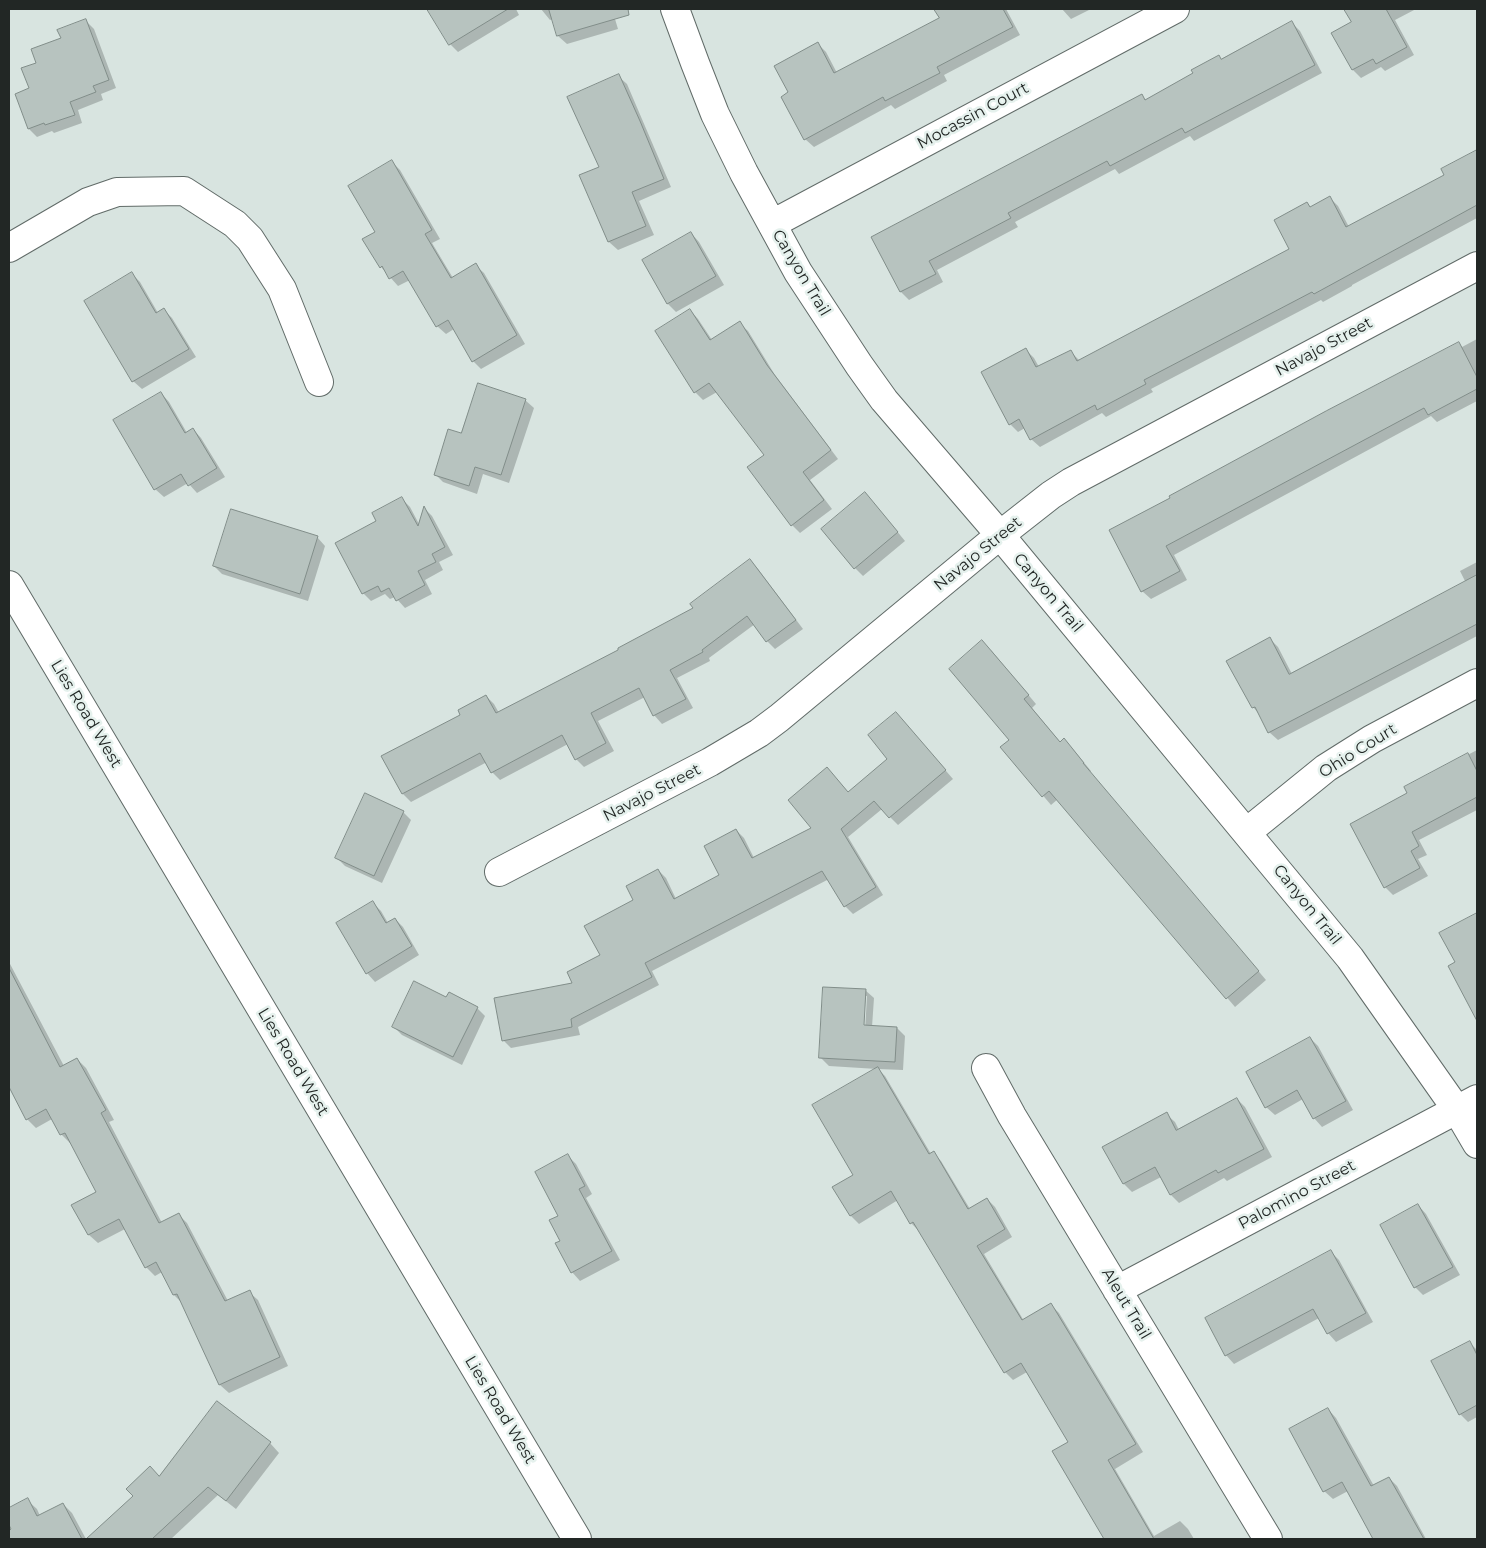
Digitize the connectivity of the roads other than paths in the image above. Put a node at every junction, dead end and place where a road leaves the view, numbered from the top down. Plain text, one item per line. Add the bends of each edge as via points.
1 (675, 9) edge
2 (1175, 9) edge
3 (772, 224) junction
4 (9, 248) edge
5 (1477, 266) edge
6 (319, 382) dead end
7 (1000, 535) junction
8 (9, 585) edge
9 (1477, 683) edge
10 (1247, 832) junction
11 (499, 872) dead end
12 (986, 1068) dead end
13 (1467, 1105) edge
14 (1477, 1144) edge
15 (1117, 1290) junction
16 (577, 1539) edge
17 (1268, 1539) edge

1 - 3 street, Canyon Trail via 715,114
2 - 3 street, Mocassin Court
3 - 7 street, Canyon Trail via 798,272 879,393
4 - 6 street via 88,202 117,192 184,191 235,224 250,239 282,288
5 - 7 street, Navajo Street via 1071,482
7 - 10 street, Canyon Trail
7 - 11 street, Navajo Street via 759,733
8 - 16 street, Lies Road West
9 - 10 street, Ohio Court via 1334,763
10 - 13 street, Canyon Trail
12 - 15 street, Aleut Trail
13 - 14 street, Canyon Trail
13 - 15 street, Palomino Street
15 - 17 street, Aleut Trail

